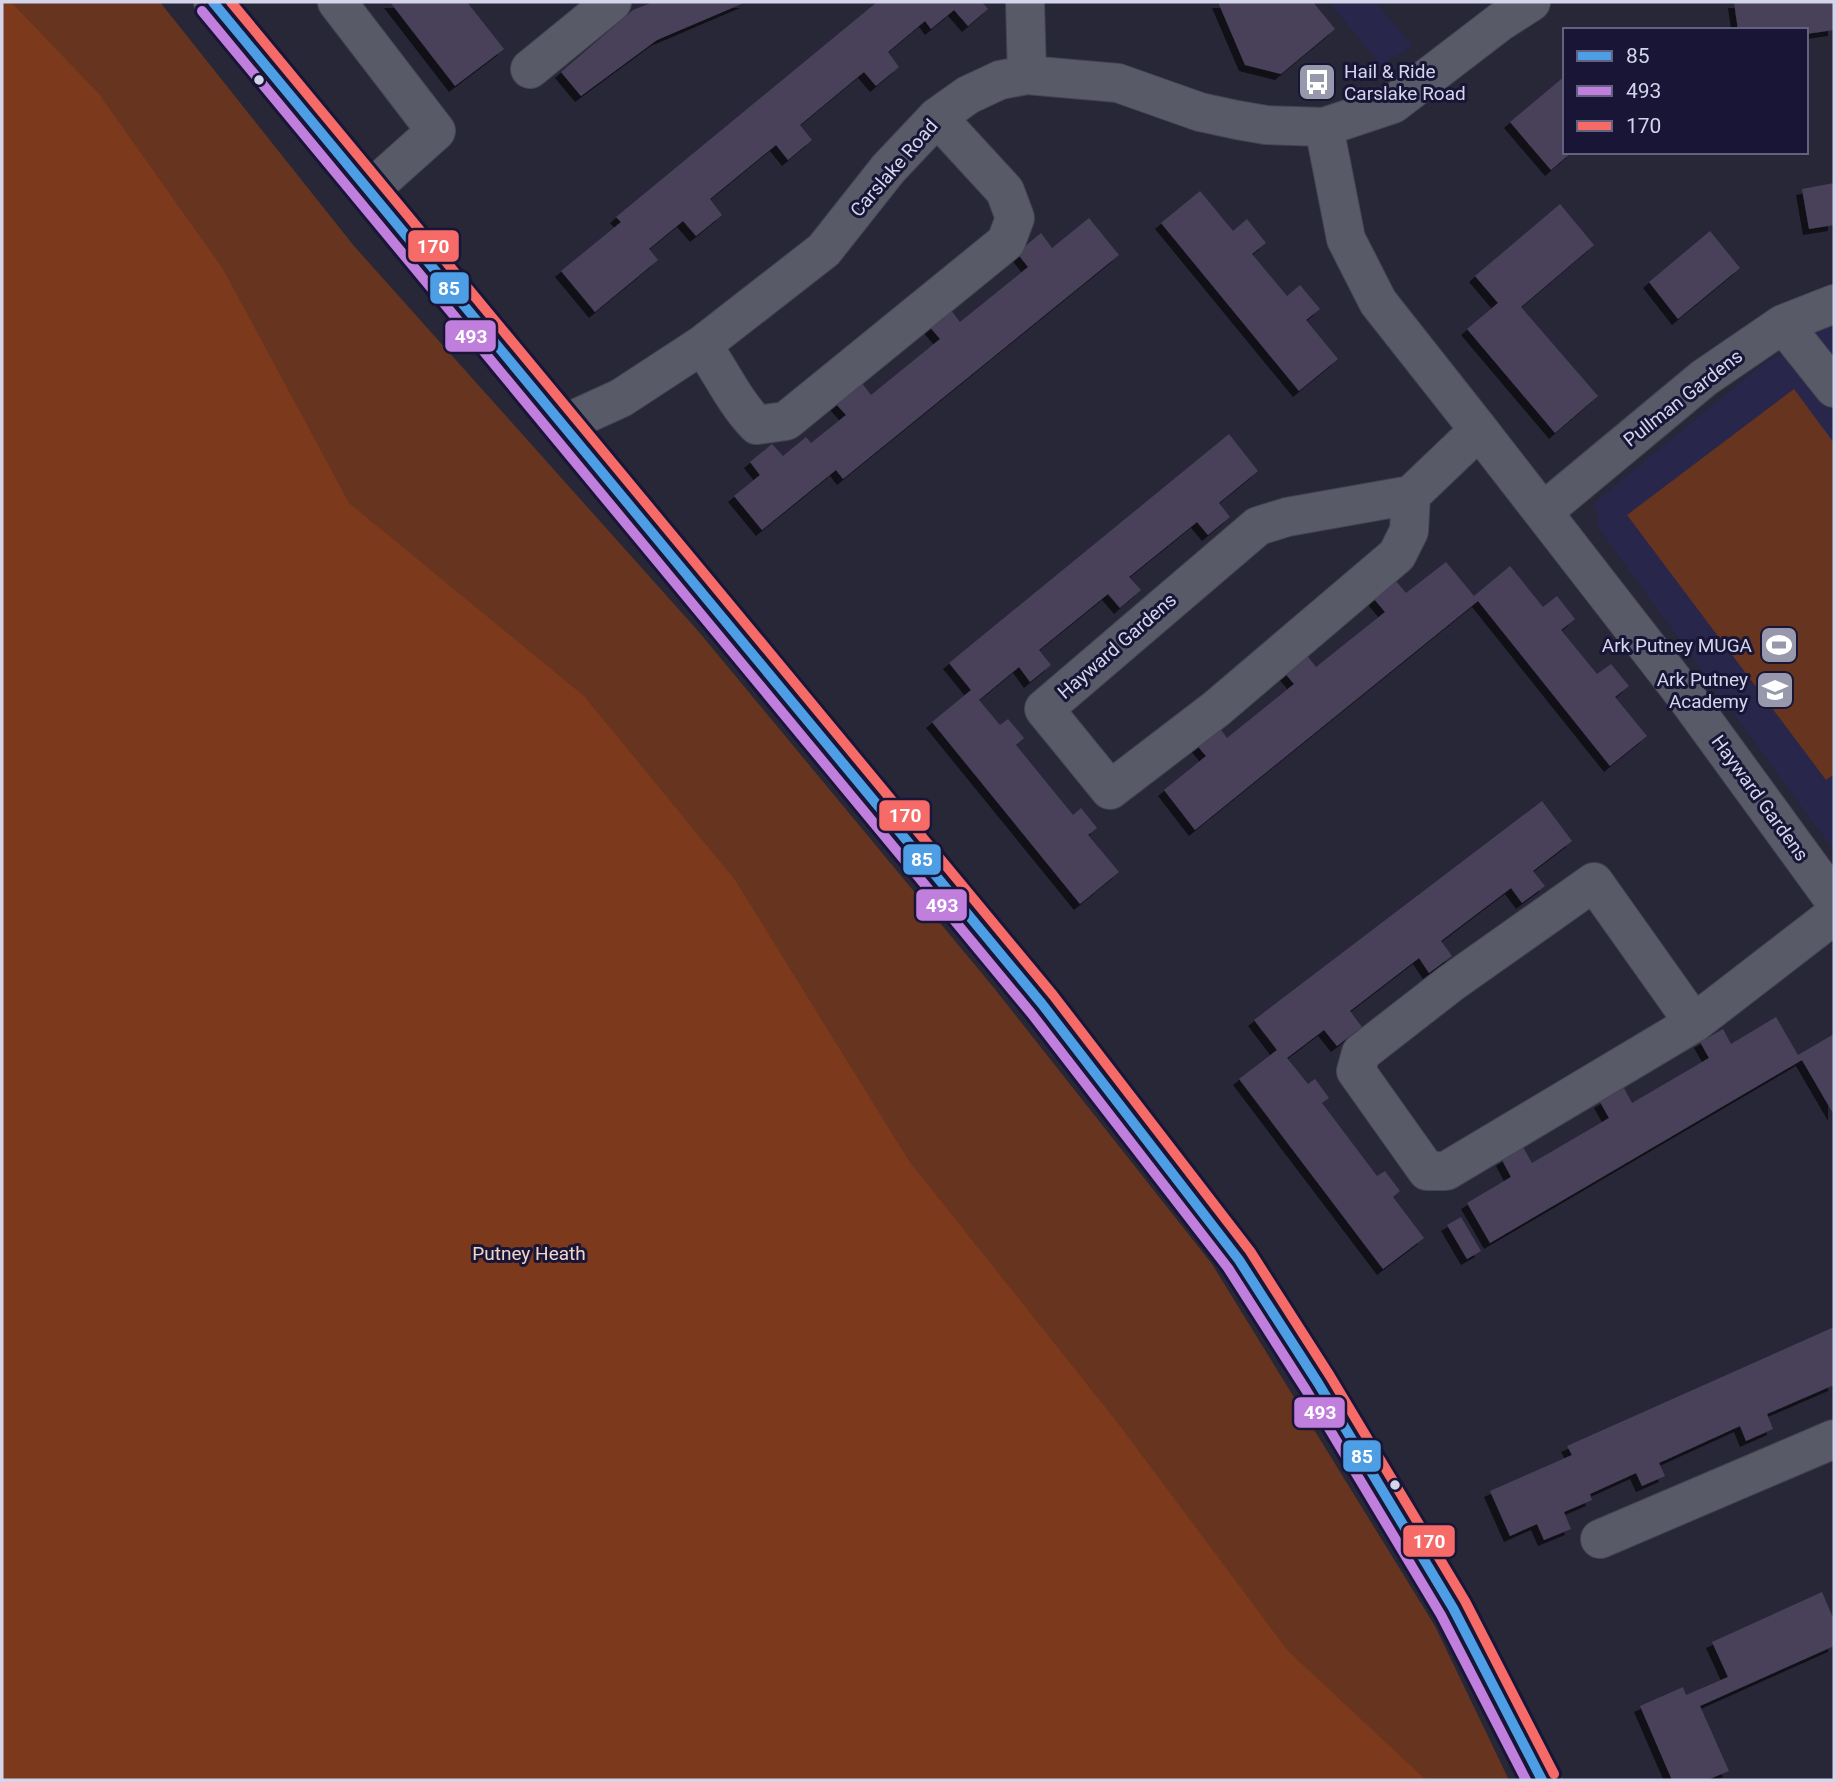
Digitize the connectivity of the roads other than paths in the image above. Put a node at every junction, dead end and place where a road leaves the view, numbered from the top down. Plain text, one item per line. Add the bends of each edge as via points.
1 (213, 2) edge
2 (337, 2) edge
3 (1025, 2) edge
4 (1531, 2) edge
5 (603, 4) edge
6 (530, 69) dead end
7 (1027, 75) junction
8 (937, 117) junction
9 (1324, 127) junction
10 (369, 191) junction
11 (1834, 304) edge
12 (1783, 324) junction
13 (702, 345) junction
14 (1834, 388) edge
15 (564, 424) junction
16 (1479, 430) junction
17 (1411, 495) junction
18 (1544, 511) junction
19 (1834, 901) edge
20 (1834, 915) edge
21 (1694, 1023) junction
22 (1834, 1439) edge
23 (1600, 1539) dead end
24 (1542, 1780) edge

1 - 10 street
2 - 10 street via 436,131
3 - 7 street
4 - 9 street, Carslake Road via 1393,104
5 - 6 street
7 - 8 street, Carslake Road via 1000,80
7 - 9 street, Carslake Road via 1118,83 1200,112 1266,125
8 - 13 street, Carslake Road via 888,169 824,250
8 - 13 street via 1005,191 1014,218 1006,242 786,421 757,425 742,410
9 - 16 street, Hayward Gardens via 1346,239 1378,302
10 - 15 street
11 - 12 street, Pullman Gardens
12 - 14 street
12 - 18 street, Pullman Gardens via 1704,378
13 - 15 street, Carslake Road via 621,398
15 - 24 street via 1042,1004 1239,1260 1452,1608
16 - 17 street
16 - 18 street, Hayward Gardens
17 - 17 street, Hayward Gardens via 1409,531 1397,555 1216,709 1110,790 1044,709 1258,526
18 - 19 street, Hayward Gardens
20 - 21 street
21 - 21 street via 1446,1171 1426,1171 1356,1071 1361,1053 1594,882
22 - 23 street

